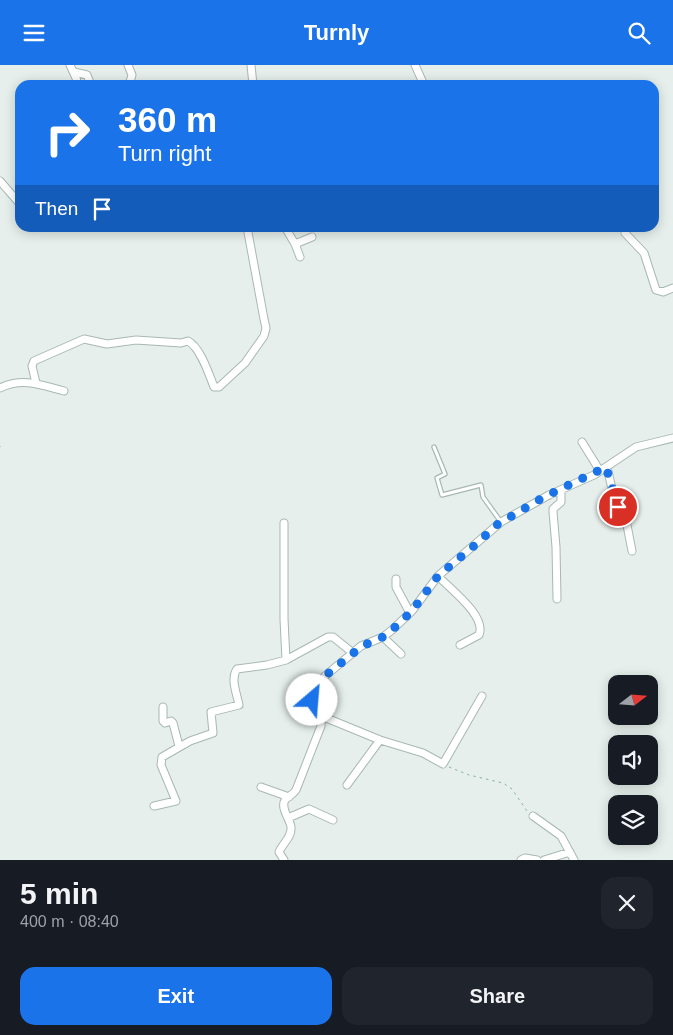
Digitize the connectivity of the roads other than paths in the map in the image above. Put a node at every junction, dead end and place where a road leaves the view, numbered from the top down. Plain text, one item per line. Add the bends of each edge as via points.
1 (70, 65) edge
2 (128, 65) edge
3 (251, 65) edge
4 (415, 65) edge
5 (74, 73) junction
6 (76, 80) edge
7 (89, 80) edge
8 (130, 80) edge
9 (252, 80) edge
10 (422, 80) edge
11 (0, 181) edge
12 (15, 198) edge
13 (248, 232) edge
14 (288, 232) edge
15 (625, 233) dead end
16 (312, 237) dead end
17 (295, 243) junction
18 (300, 257) dead end
19 (673, 288) edge
20 (36, 383) junction
21 (0, 388) edge
22 (64, 391) dead end
23 (673, 438) edge
24 (582, 442) dead end
25 (434, 447) dead end
26 (603, 469) junction
27 (560, 490) junction
28 (501, 522) junction
29 (284, 523) dead end
30 (632, 551) dead end
31 (438, 576) junction
32 (396, 579) dead end
33 (557, 599) dead end
34 (410, 613) junction
35 (383, 637) junction
36 (460, 645) dead end
37 (353, 653) junction
38 (401, 654) dead end
39 (286, 660) junction
40 (482, 696) dead end
41 (163, 707) dead end
42 (320, 715) junction
43 (380, 740) junction
44 (179, 746) junction
45 (347, 785) dead end
46 (261, 787) dead end
47 (289, 797) junction
48 (154, 806) dead end
49 (533, 816) road end
50 (288, 818) junction
51 (333, 820) dead end
52 (570, 852) junction
53 (284, 860) edge
54 (521, 860) edge
55 (537, 860) edge
56 (544, 860) edge
57 (574, 860) edge

1 - 5 street
2 - 8 street
3 - 9 street
4 - 10 street
5 - 6 street
5 - 7 street via 87,75
11 - 12 street
13 - 20 street via 265,334 246,363 219,387 214,387 206,366 188,341 159,340 106,344 84,339 34,361
14 - 17 street
15 - 19 street via 644,253 656,291 663,293
16 - 17 street
17 - 18 street
20 - 21 street via 14,382
20 - 22 street
23 - 26 street via 636,447
24 - 26 street
25 - 28 lane via 445,474 437,478 442,495 480,485 483,497
26 - 27 street
26 - 30 street via 626,521
27 - 28 street
27 - 33 street via 561,502 552,511
28 - 31 street
29 - 39 street
31 - 34 street
31 - 36 street via 478,620 479,635
32 - 34 street via 396,587
34 - 35 street
35 - 37 street
35 - 38 street
37 - 39 street via 333,637 328,637
37 - 42 street via 325,676 317,687 312,700
39 - 44 street via 237,669 234,673 239,705 211,712 213,733
40 - 43 street via 443,764 423,753
41 - 44 street via 163,721 173,723
42 - 43 street
42 - 47 street via 321,726 314,747 296,790
43 - 45 street
44 - 48 street via 161,760 176,801
46 - 47 street
47 - 50 street via 283,806
49 - 52 street via 558,833
50 - 51 street via 309,809
50 - 53 street via 291,827 289,838 279,851
52 - 56 street
52 - 57 street
54 - 55 street

